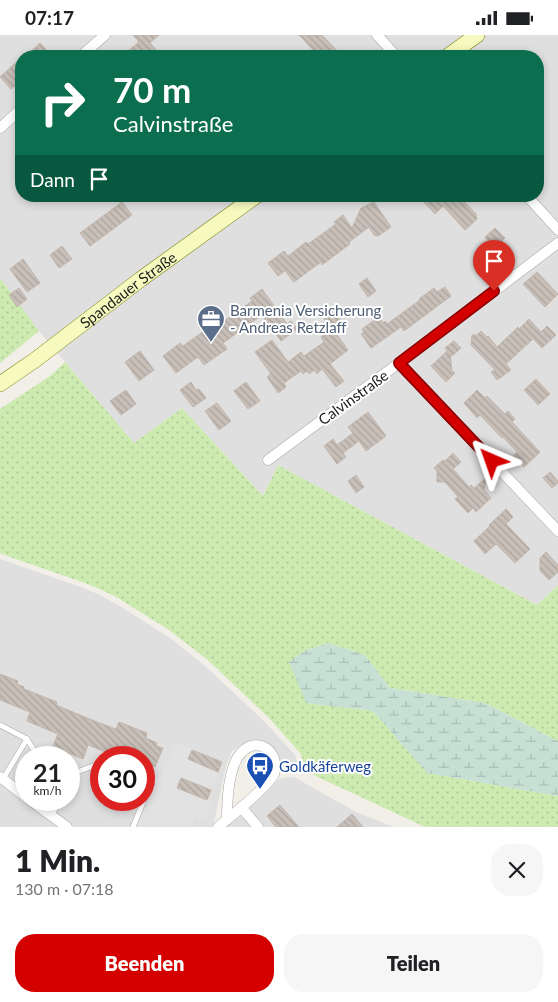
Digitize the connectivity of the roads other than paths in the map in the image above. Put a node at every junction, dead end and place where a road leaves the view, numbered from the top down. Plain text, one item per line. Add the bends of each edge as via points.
1 (105, 35) edge
2 (376, 35) edge
3 (477, 35) edge
4 (88, 50) edge
5 (390, 50) edge
6 (456, 50) edge
7 (15, 114) edge
8 (0, 128) edge
9 (248, 202) edge
10 (532, 202) edge
11 (558, 230) edge
12 (558, 243) edge
13 (399, 363) junction
14 (0, 384) edge
15 (268, 460) dead end
16 (558, 531) edge
17 (0, 725) edge
18 (27, 739) junction
19 (31, 746) edge
20 (2, 778) edge
21 (15, 788) edge
22 (241, 807) junction
23 (45, 811) edge
24 (54, 811) edge
25 (139, 811) edge
26 (52, 816) junction
27 (227, 820) junction
28 (67, 827) edge
29 (133, 827) edge
30 (218, 827) edge
31 (258, 827) edge

1 - 4 street
2 - 5 street
3 - 6 main road
7 - 8 street
9 - 14 main road, Spandauer Straße
10 - 11 street
12 - 13 street, Calvinstraße
13 - 15 street, Calvinstraße
13 - 16 street
17 - 18 lane
18 - 19 lane
18 - 20 lane
20 - 21 street
22 - 27 street
22 - 27 street via 274,773 275,760 265,747 250,745 234,764 227,799
22 - 31 street
23 - 26 street
24 - 26 lane
25 - 29 lane
26 - 28 street
27 - 30 street

